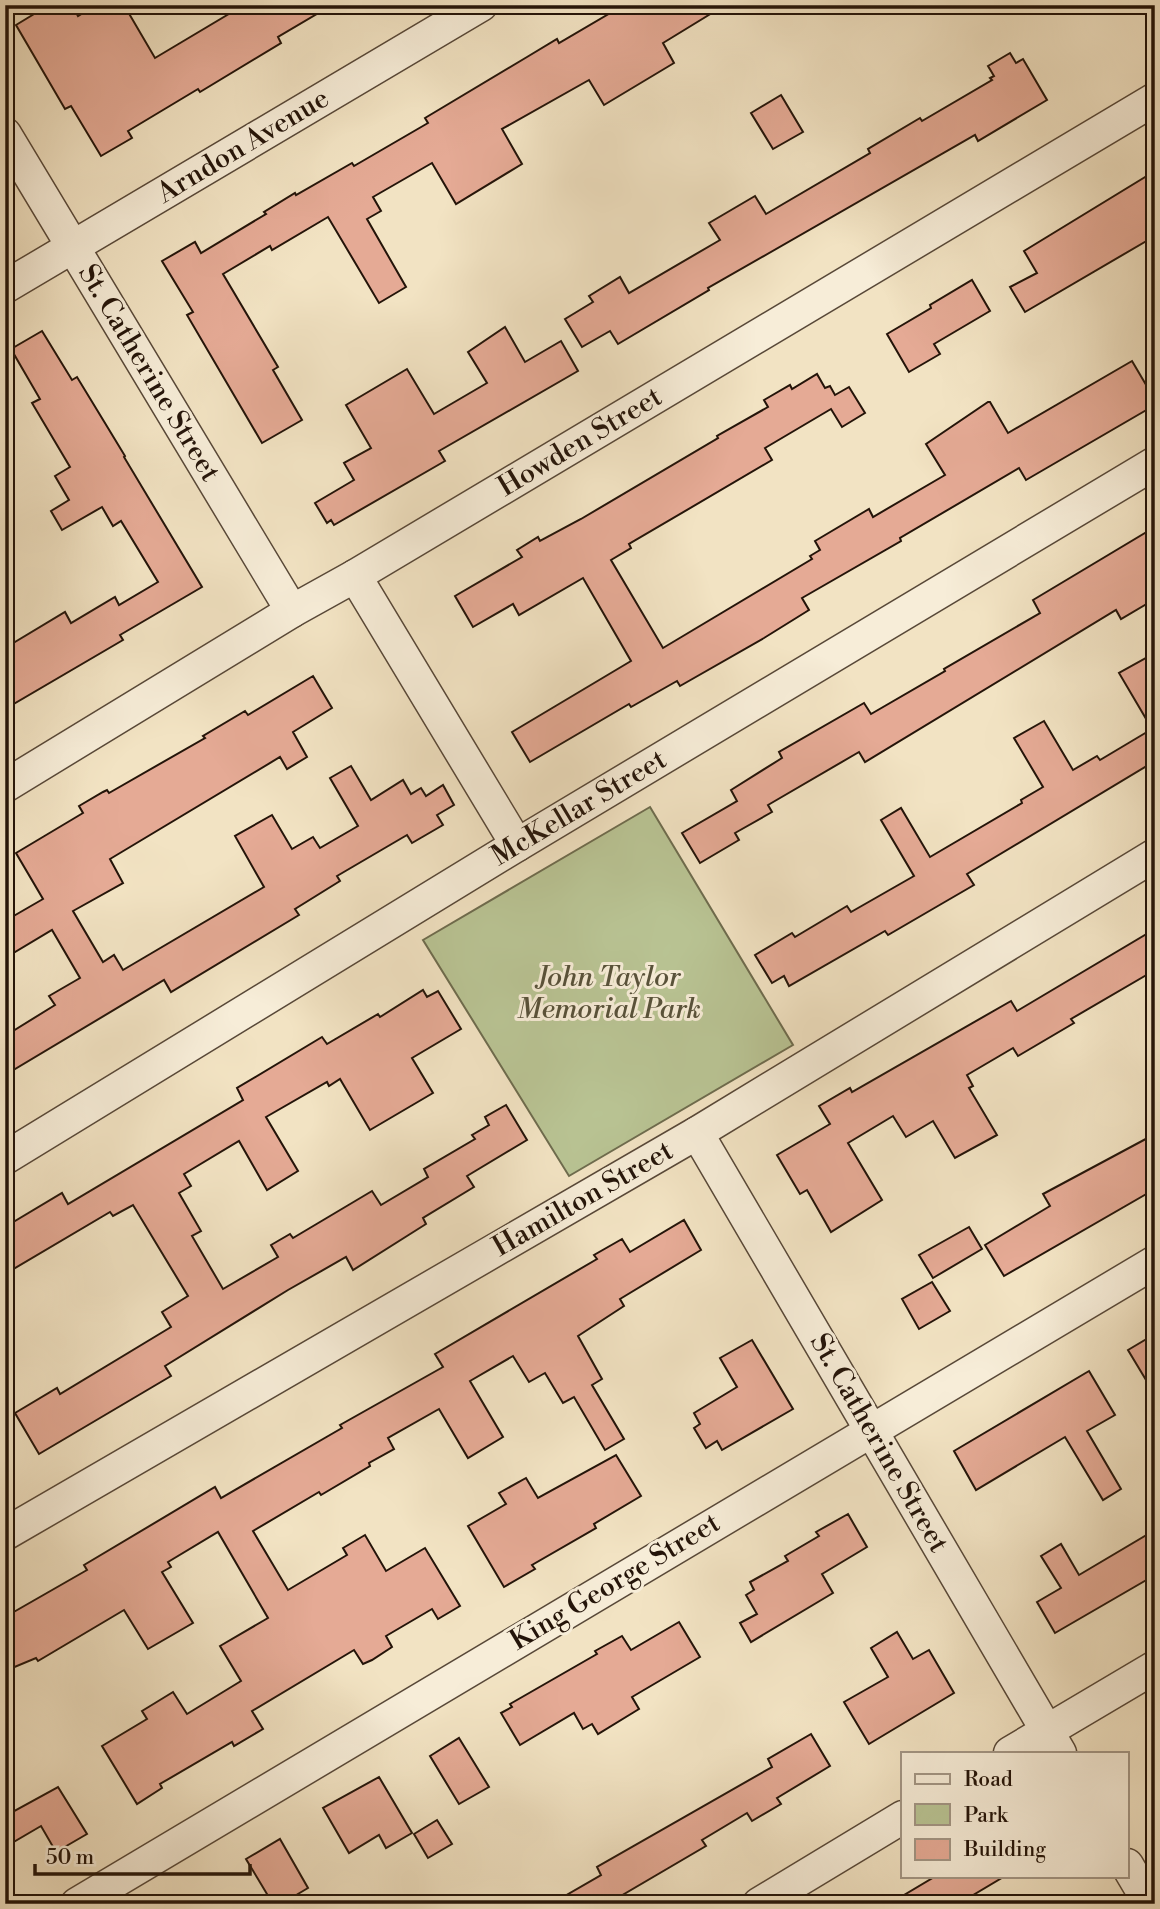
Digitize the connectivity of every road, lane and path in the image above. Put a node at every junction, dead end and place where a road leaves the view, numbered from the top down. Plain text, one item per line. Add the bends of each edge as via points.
1 (481, 5) edge
2 (1155, 99) edge
3 (5, 134) edge
4 (73, 247) junction
5 (5, 287) edge
6 (1155, 463) edge
7 (355, 576) junction
8 (292, 611) junction
9 (5, 786) edge
10 (517, 845) junction
11 (1155, 855) edge
12 (698, 1133) junction
13 (5, 1158) edge
14 (1155, 1262) edge
15 (872, 1430) junction
16 (5, 1534) edge
17 (1155, 1667) edge
18 (1053, 1742) edge
19 (1014, 1752) edge
20 (901, 1818) edge
21 (1128, 1867) edge
22 (76, 1904) edge
23 (759, 1904) edge
24 (1150, 1904) edge

1 - 4 street, Arndon Avenue
2 - 7 street, Howden Street
3 - 4 street, St. Catherine Street
4 - 5 street, Arndon Avenue
4 - 8 street, St. Catherine Street
6 - 10 street, McKellar Street
7 - 8 street, Howden Street
7 - 10 street
8 - 9 street, Howden Street
10 - 13 street, McKellar Street
11 - 12 street, Hamilton Street
12 - 15 street, St. Catherine Street
12 - 16 street, Hamilton Street
14 - 15 street, King George Street
15 - 18 street, St. Catherine Street
15 - 22 street, King George Street
17 - 18 street
18 - 19 street
20 - 23 street
21 - 24 street

